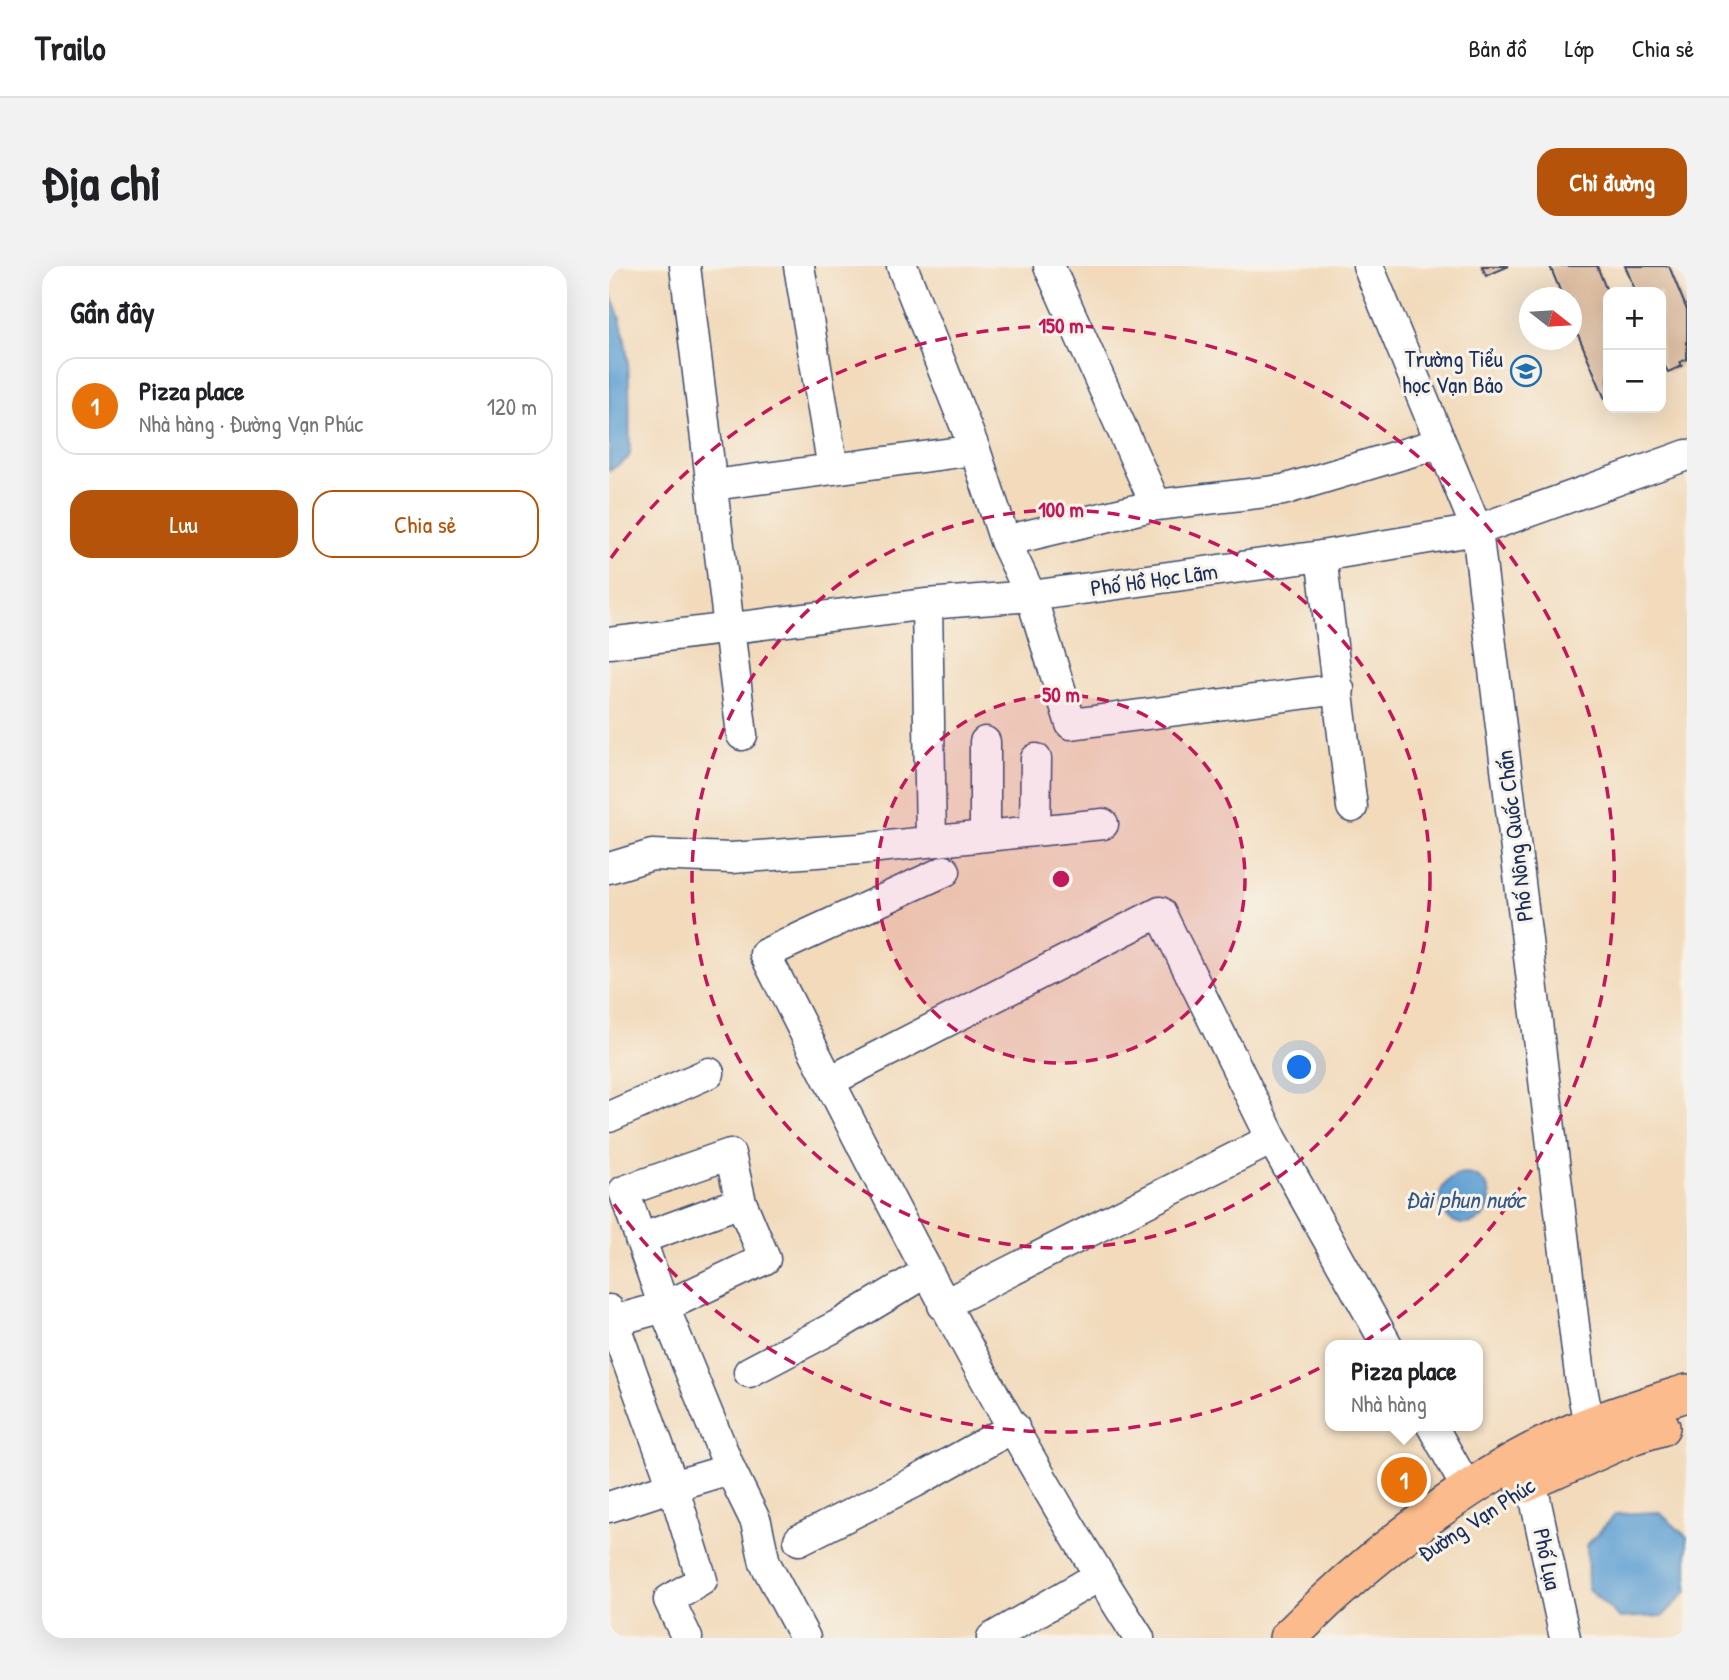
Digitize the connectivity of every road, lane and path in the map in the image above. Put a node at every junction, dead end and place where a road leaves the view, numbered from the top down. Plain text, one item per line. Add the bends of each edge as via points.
1 (685, 266) edge
2 (799, 266) edge
3 (902, 266) edge
4 (1049, 266) edge
5 (1369, 266) edge
6 (1440, 443) junction
7 (975, 450) junction
8 (1687, 455) edge
9 (834, 469) junction
10 (713, 485) junction
11 (1156, 505) junction
12 (1477, 530) junction
13 (1005, 541) junction
14 (1321, 556) junction
15 (1031, 596) junction
16 (927, 604) junction
17 (730, 628) junction
18 (609, 643) edge
19 (1339, 689) junction
20 (742, 735) dead end
21 (985, 742) dead end
22 (1036, 759) dead end
23 (1352, 807) dead end
24 (1103, 824) dead end
25 (1035, 829) junction
26 (985, 834) junction
27 (931, 841) junction
28 (609, 868) edge
29 (945, 871) dead end
30 (709, 1073) dead end
31 (830, 1082) junction
32 (609, 1117) edge
33 (1272, 1139) junction
34 (741, 1202) junction
35 (640, 1239) junction
36 (927, 1272) junction
37 (943, 1305) junction
38 (664, 1307) junction
39 (611, 1316) edge
40 (1384, 1340) edge
41 (748, 1373) dead end
42 (1687, 1393) edge
43 (1687, 1418) edge
44 (1589, 1425) junction
45 (1014, 1427) junction
46 (1435, 1431) edge
47 (730, 1469) junction
48 (1531, 1480) junction
49 (673, 1486) junction
50 (1469, 1492) junction
51 (609, 1507) edge
52 (799, 1540) dead end
53 (1100, 1576) junction
54 (687, 1638) edge
55 (805, 1638) edge
56 (992, 1638) edge
57 (1139, 1638) edge
58 (1288, 1638) edge
59 (1325, 1638) edge
60 (1565, 1638) edge

1 - 10 street
2 - 9 street
3 - 7 street
4 - 11 street
5 - 6 street, Phố Nông Quốc Chấn
6 - 11 street via 1283,490
6 - 12 street, Phố Nông Quốc Chấn
7 - 9 street
7 - 13 street
8 - 12 street, Phố Hồ Học Lãm
9 - 10 street
10 - 17 street
11 - 13 street
12 - 14 street, Phố Hồ Học Lãm
12 - 44 street, Phố Nông Quốc Chấn
13 - 15 street
14 - 15 street, Phố Hồ Học Lãm
14 - 19 street
15 - 16 street, Phố Hồ Học Lãm
15 - 19 street via 1071,724
16 - 17 street, Phố Hồ Học Lãm
16 - 27 street
17 - 18 street, Phố Hồ Học Lãm
17 - 20 street
19 - 23 street
21 - 26 street
22 - 25 street
24 - 25 street
25 - 26 street
26 - 27 street
27 - 28 street via 731,858 652,855
29 - 31 street via 765,954
30 - 32 street
31 - 33 street via 1160,912
31 - 36 street
33 - 37 street
33 - 40 street
34 - 35 street
34 - 35 street via 730,1154 624,1191
34 - 38 street via 765,1259
35 - 38 street
36 - 37 street
36 - 41 street
37 - 45 street
38 - 39 street
38 - 47 street
39 - 49 street
42 - 44 main road, Đường Vạn Phúc
43 - 48 main road, Đường Vạn Phúc via 1634,1435
44 - 50 main road, Đường Vạn Phúc via 1517,1460
45 - 52 street
45 - 53 street
46 - 50 street
47 - 49 street
47 - 55 street via 757,1522 765,1563
48 - 59 main road, Đường Vạn Phúc via 1364,1595
48 - 60 street, Phố Lụa
49 - 51 street
49 - 54 street via 702,1580 670,1600
50 - 58 main road, Đường Vạn Phúc via 1400,1538 1338,1588
53 - 56 street
53 - 57 street

